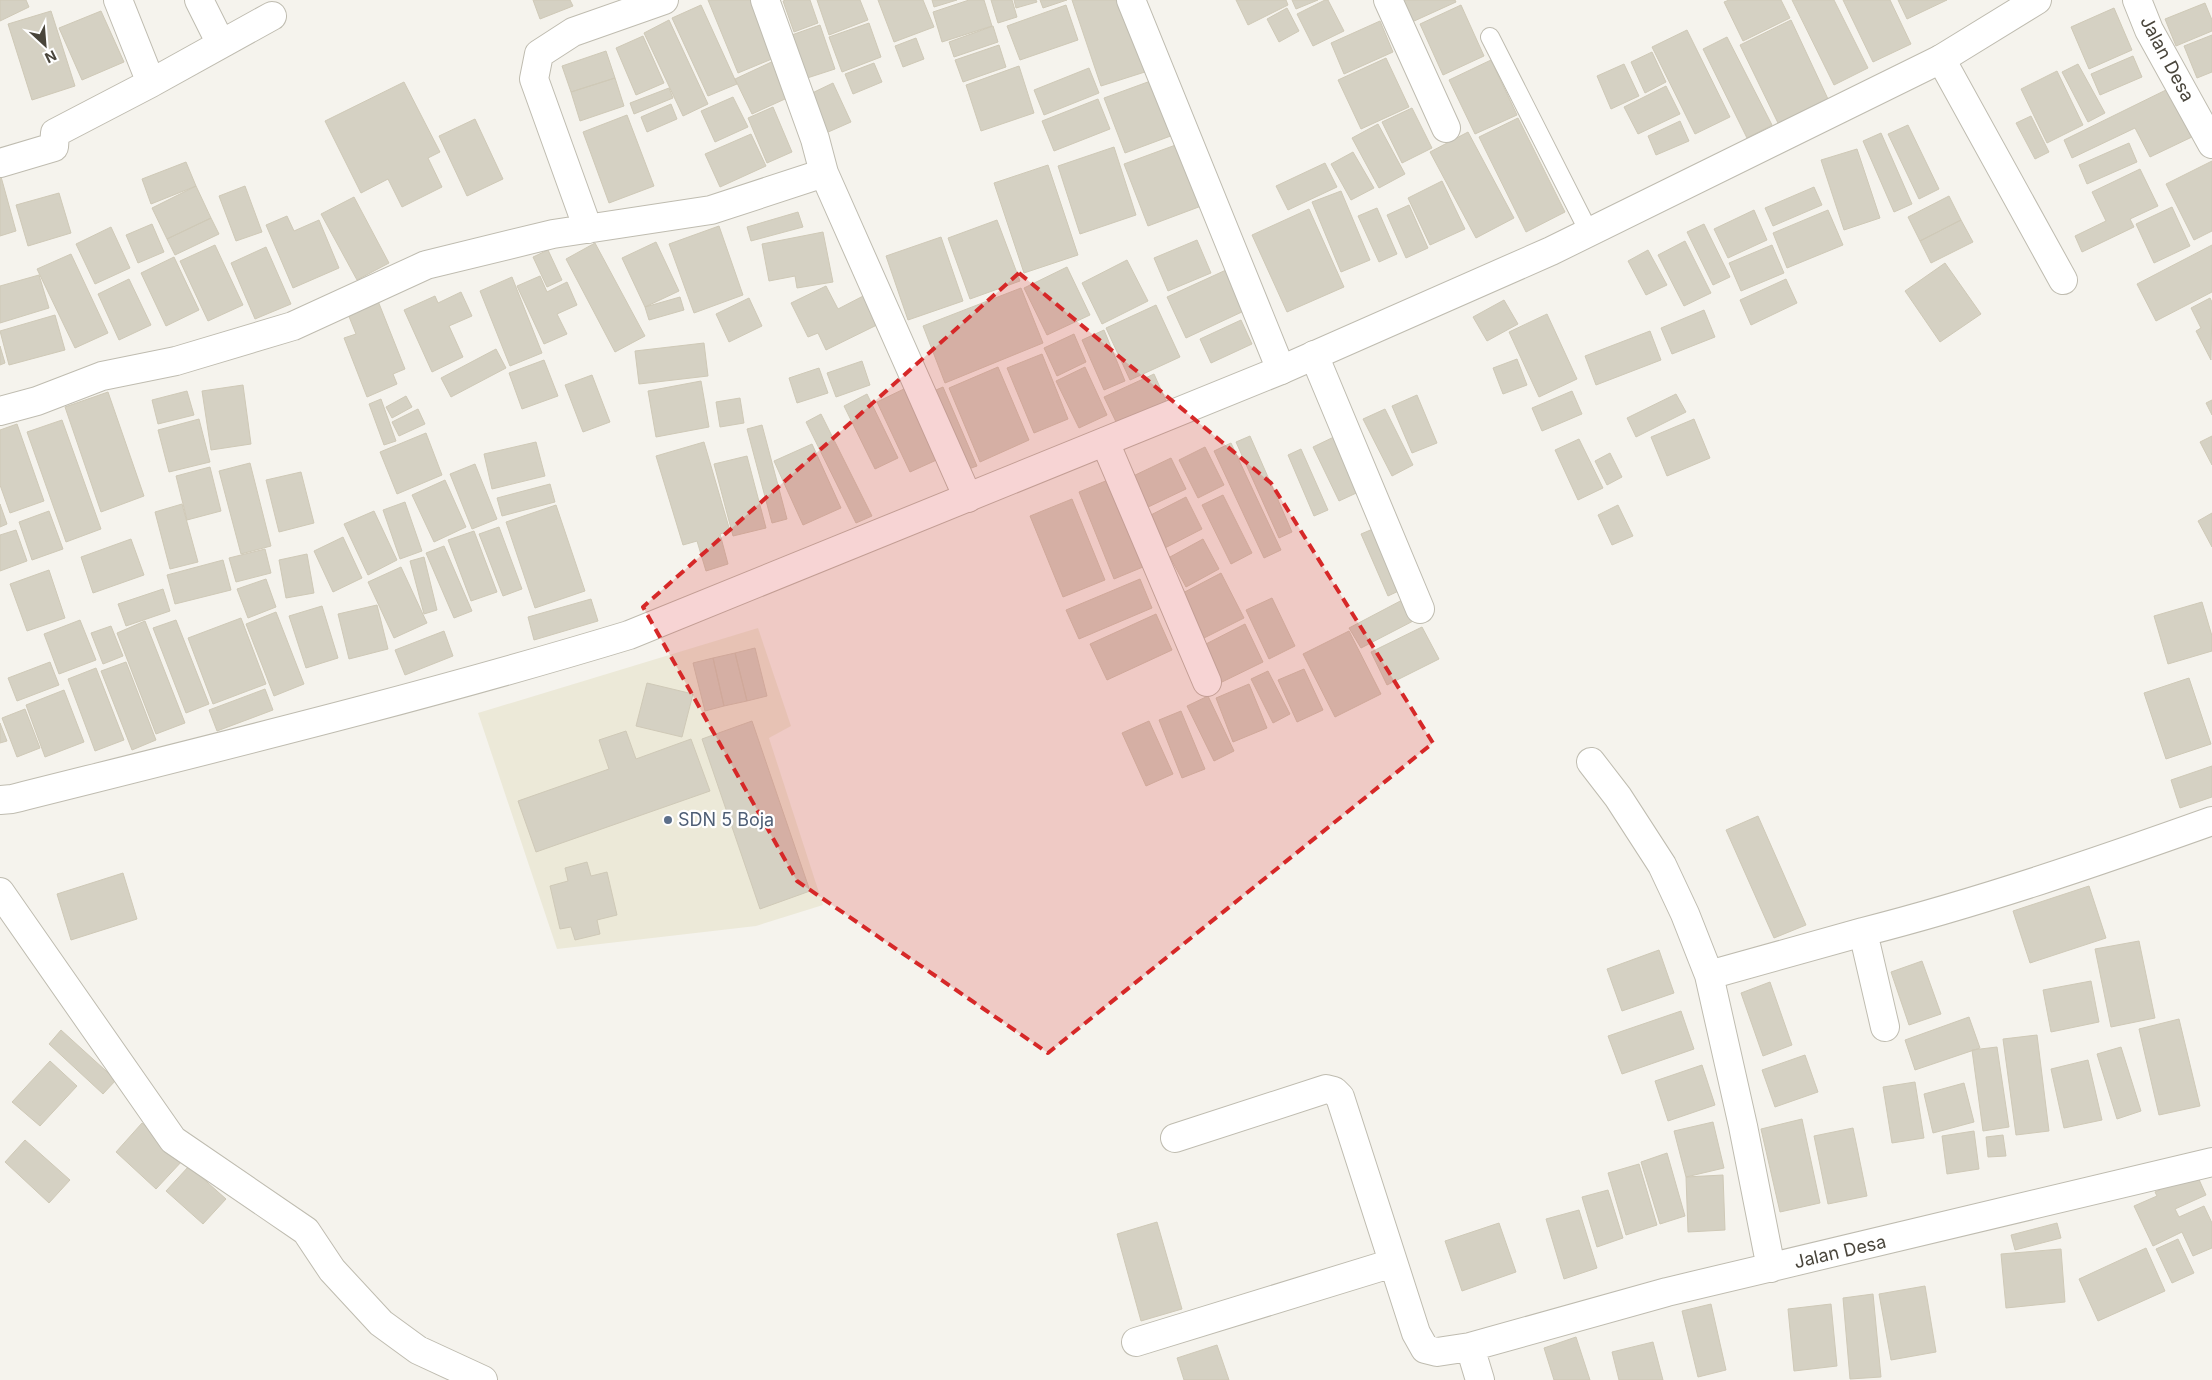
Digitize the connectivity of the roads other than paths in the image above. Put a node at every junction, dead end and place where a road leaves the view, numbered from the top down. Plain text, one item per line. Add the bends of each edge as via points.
1 (118, 0) edge
2 (199, 0) edge
3 (664, 0) edge
4 (765, 0) edge
5 (1132, 0) edge
6 (1388, 0) edge
7 (2036, 0) edge
8 (2137, 0) edge
9 (272, 16) dead end
10 (1490, 37) dead end
11 (221, 44) junction
12 (1941, 60) junction
13 (150, 83) junction
14 (1446, 128) dead end
15 (2212, 144) edge
16 (0, 163) edge
17 (824, 173) junction
18 (588, 229) junction
19 (1589, 232) junction
20 (2063, 280) dead end
21 (1314, 355) junction
22 (1281, 370) junction
23 (0, 411) edge
24 (1105, 442) junction
25 (968, 498) junction
26 (1420, 609) dead end
27 (1207, 682) dead end
28 (1592, 762) dead end
29 (0, 800) edge
30 (2212, 821) edge
31 (0, 892) edge
32 (1863, 932) junction
33 (1708, 975) junction
34 (1886, 1028) dead end
35 (1175, 1138) dead end
36 (2212, 1162) edge
37 (1393, 1263) junction
38 (1771, 1268) junction
39 (1136, 1342) dead end
40 (1470, 1347) junction
41 (483, 1380) edge
42 (1480, 1380) edge

1 - 13 street
2 - 11 street
3 - 18 street via 573,32 539,54 534,79
4 - 17 street
5 - 22 street
6 - 14 street
7 - 12 street
8 - 15 street, Jalan Desa via 2149,30
9 - 11 street
10 - 19 lane
11 - 13 street
12 - 19 street
12 - 20 street
13 - 16 street via 55,132 54,147
17 - 18 street via 711,210
17 - 25 street
18 - 23 street via 553,234 426,265 293,326 176,360 102,376 37,401
19 - 21 street
21 - 22 street
21 - 26 street
22 - 24 street
24 - 25 street
24 - 27 street
25 - 29 street via 628,635 518,669 379,706
28 - 33 street via 1662,865
30 - 32 street via 1934,914
31 - 41 street via 173,1140 306,1231 332,1270 381,1323 418,1350
32 - 33 street
32 - 34 street
33 - 38 street
35 - 37 street via 1326,1089 1334,1091 1340,1097
36 - 38 street, Jalan Desa
37 - 39 street
37 - 40 street, Jalan Desa via 1416,1334 1425,1349 1437,1352
38 - 40 street, Jalan Desa via 1667,1292
40 - 42 street

